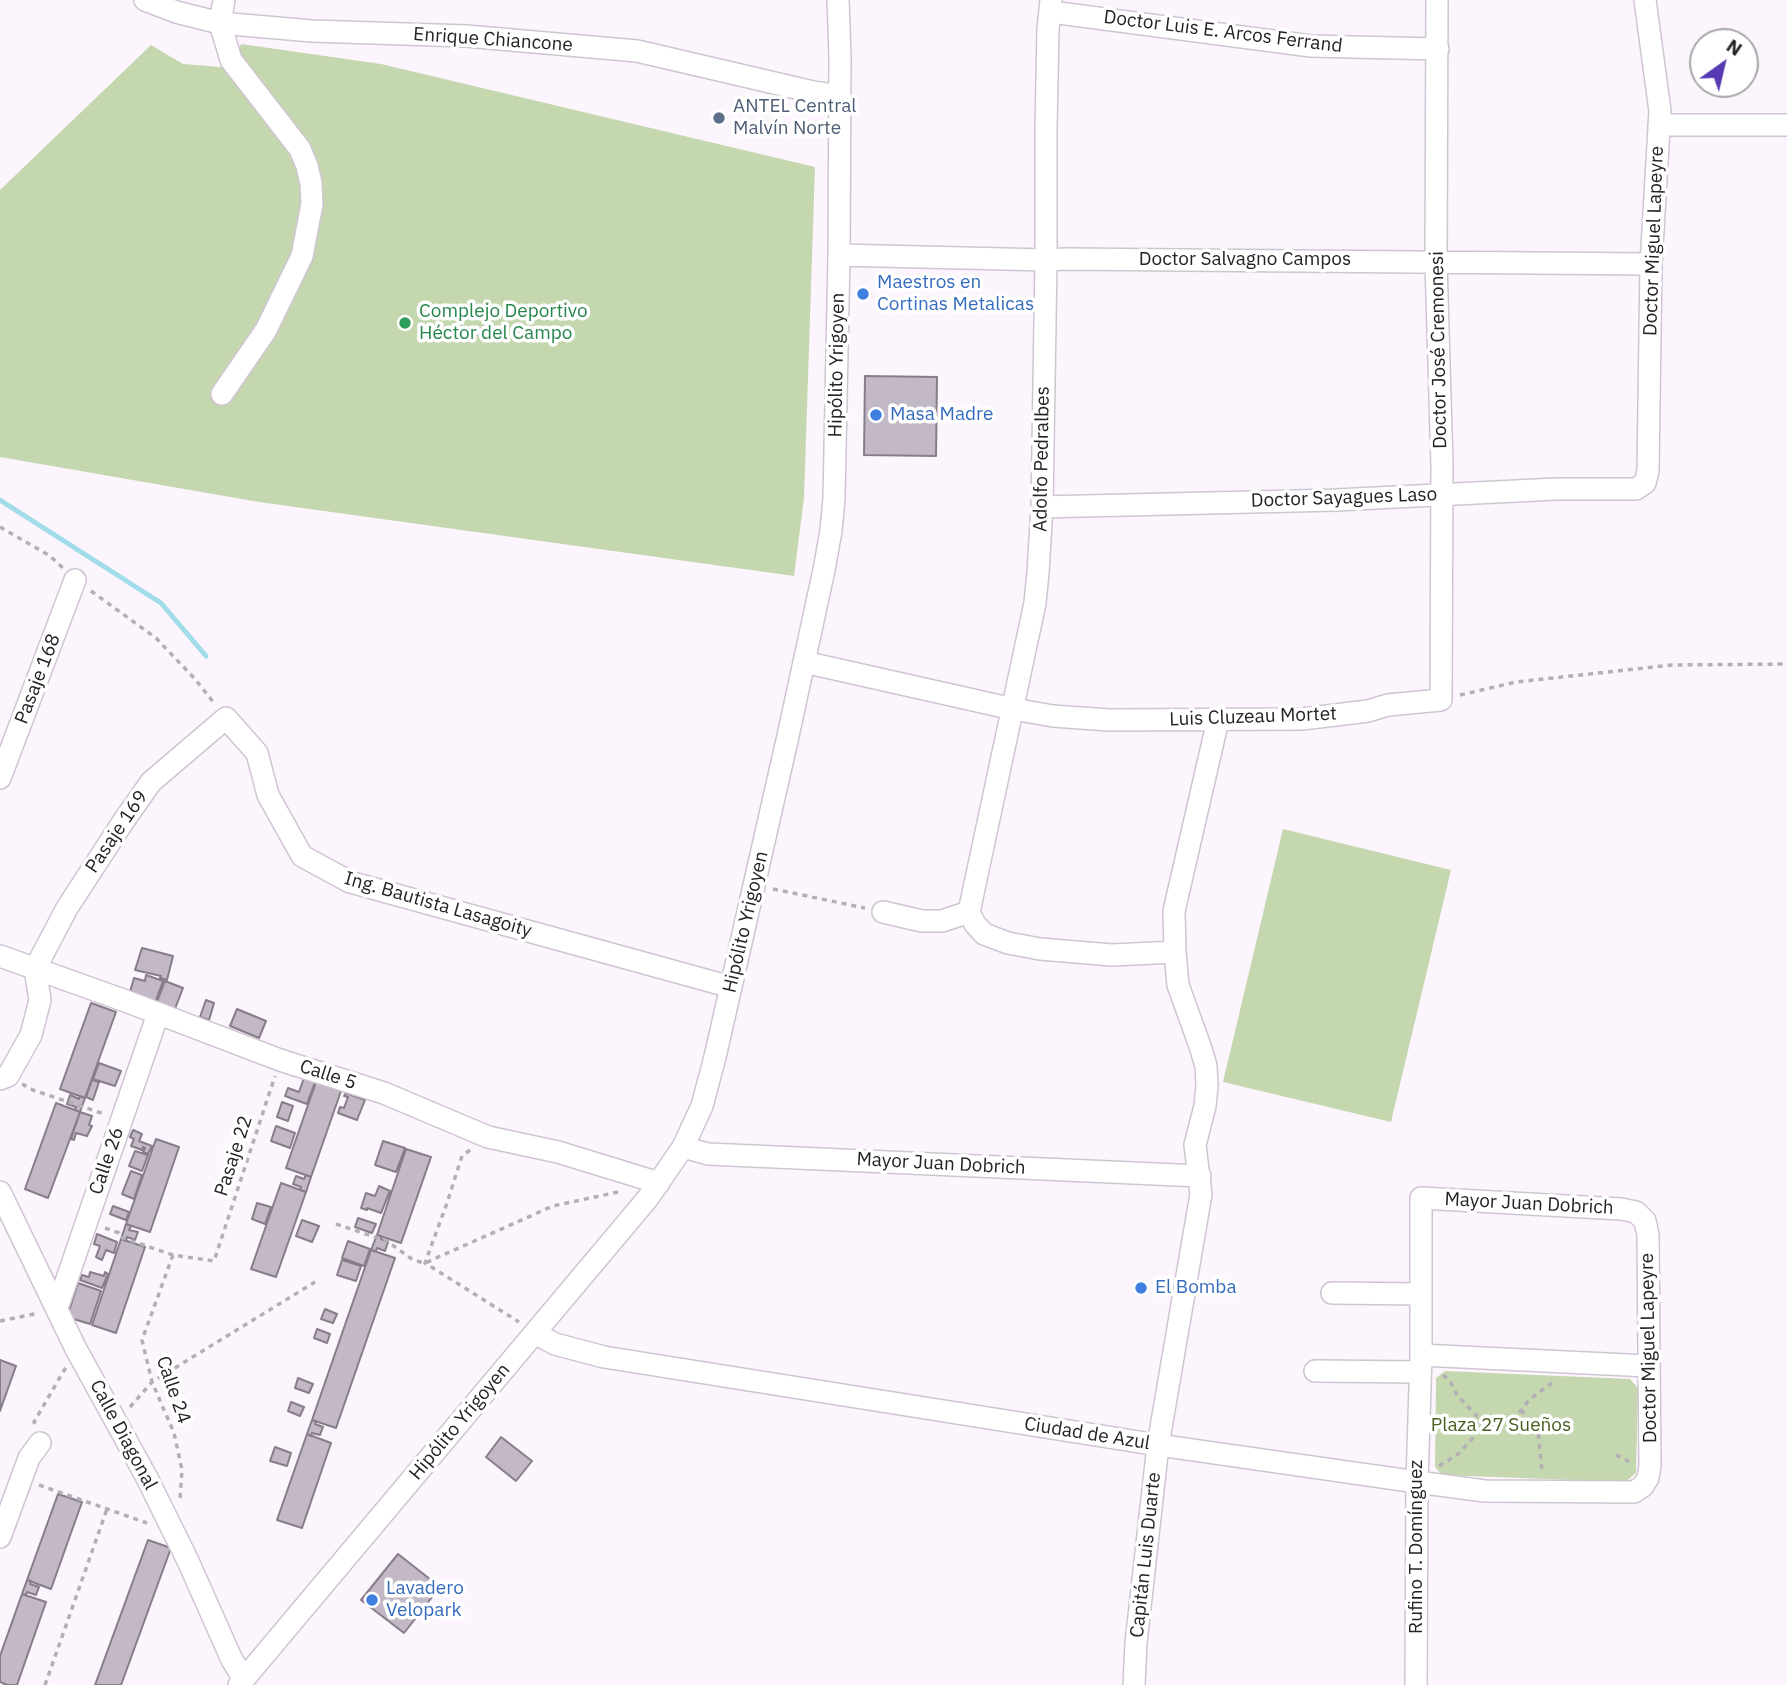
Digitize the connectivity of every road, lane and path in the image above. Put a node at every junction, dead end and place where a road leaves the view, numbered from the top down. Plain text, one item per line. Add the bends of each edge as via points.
1 (145, 0) edge
2 (224, 0) edge
3 (838, 0) edge
4 (1437, 0) edge
5 (1645, 0) edge
6 (1051, 6) edge
7 (220, 23) junction
8 (1438, 49) junction
9 (840, 96) junction
10 (1659, 125) junction
11 (1787, 125) edge
12 (839, 255) junction
13 (1046, 260) junction
14 (1436, 262) junction
15 (1651, 264) junction
16 (222, 394) dead end
17 (1645, 483) joint
18 (1441, 494) junction
19 (1042, 506) junction
20 (0, 527) edge
21 (75, 580) junction
22 (804, 662) junction
23 (1787, 664) edge
24 (1441, 700) junction
25 (1013, 709) junction
26 (226, 718) junction
27 (1218, 720) junction
28 (0, 778) edge
29 (754, 886) junction
30 (883, 912) joint
31 (969, 912) junction
32 (1175, 952) junction
33 (0, 957) edge
34 (35, 970) junction
35 (731, 987) junction
36 (158, 1014) junction
37 (280, 1060) junction
38 (4, 1077) edge
39 (121, 1120) junction
40 (488, 1137) junction
41 (682, 1147) junction
42 (1200, 1177) junction
43 (649, 1180) junction
44 (0, 1192) edge
45 (1421, 1198) joint
46 (1636, 1212) joint
47 (86, 1221) junction
48 (336, 1224) dead end
49 (173, 1255) junction
50 (425, 1263) junction
51 (315, 1282) dead end
52 (1332, 1293) dead end
53 (1421, 1294) junction
54 (57, 1308) junction
55 (0, 1321) edge
56 (535, 1333) junction
57 (76, 1349) junction
58 (1420, 1363) junction
59 (1584, 1363) junction
60 (1648, 1366) junction
61 (1315, 1371) dead end
62 (152, 1382) junction
63 (1521, 1410) junction
64 (1483, 1418) junction
65 (117, 1421) junction
66 (40, 1443) joint
67 (1158, 1445) junction
68 (1616, 1455) dead end
69 (1632, 1463) dead end
70 (1542, 1471) dead end
71 (1424, 1476) junction
72 (22, 1479) junction
73 (1643, 1486) joint
74 (180, 1505) dead end
75 (107, 1509) junction
76 (0, 1537) edge
77 (177, 1540) junction
78 (242, 1682) edge
79 (45, 1685) edge
80 (1134, 1685) edge
81 (1416, 1685) edge

1 - 7 street, Enrique Chiancone
2 - 7 street
3 - 9 street, Hipólito Yrigoyen
4 - 8 street, Doctor José Cremonesi
5 - 10 street, Doctor Miguel Lapeyre
6 - 8 street, Doctor Luis E. Arcos Ferrand via 1311,46
6 - 13 street, Adolfo Pedralbes
7 - 9 street, Enrique Chiancone via 467,36 637,51
7 - 16 street via 231,60 300,149 312,204 302,257 266,330
8 - 14 street, Doctor José Cremonesi
9 - 12 street, Hipólito Yrigoyen
10 - 11 street
10 - 15 street, Doctor Miguel Lapeyre
12 - 13 street, Doctor Salvagno Campos
12 - 22 street, Hipólito Yrigoyen via 834,498
13 - 14 street, Doctor Salvagno Campos
13 - 19 street, Adolfo Pedralbes
14 - 15 street, Doctor Salvagno Campos
14 - 18 street, Doctor José Cremonesi
15 - 17 street, Doctor Miguel Lapeyre
17 - 18 street, Doctor Sayagues Laso via 1636,489
18 - 19 street, Doctor Sayagues Laso
18 - 24 street, Doctor José Cremonesi
19 - 25 street, Adolfo Pedralbes via 1035,603
20 - 21 path via 50,556
21 - 26 path via 156,638
21 - 28 street, Pasaje 168
22 - 25 street, Luis Cluzeau Mortet
22 - 29 street, Hipólito Yrigoyen
23 - 24 path via 1672,666 1542,679
24 - 27 street, Luis Cluzeau Mortet via 1303,719
25 - 27 street, Luis Cluzeau Mortet via 1109,720
25 - 31 street, Adolfo Pedralbes
26 - 34 street, Pasaje 169 via 151,782 67,908
26 - 35 street, Ing. Bautista Lasagoity via 257,753 268,795 302,856 350,882
27 - 32 street, Capitán Luis Duarte via 1174,911
29 - 30 path
29 - 35 street, Hipólito Yrigoyen
30 - 31 street via 922,921 942,921
31 - 32 street via 984,934 1008,943 1112,955
32 - 42 street, Capitán Luis Duarte via 1178,985 1206,1066 1205,1106 1195,1145
33 - 34 street, Calle 5
34 - 36 street, Calle 5
34 - 38 street via 40,1000 31,1035
35 - 41 street, Hipólito Yrigoyen via 707,1088
36 - 37 street, Calle 5
36 - 39 street, Calle 26
37 - 40 street, Calle 5 via 384,1093
37 - 49 path, Pasaje 22 via 214,1261
38 - 39 path
39 - 47 street, Calle 26
40 - 43 street, Calle 5 via 558,1152
40 - 50 path via 463,1156
41 - 42 street, Mayor Juan Dobrich via 708,1154
41 - 43 street, Hipólito Yrigoyen
42 - 67 street, Capitán Luis Duarte via 1201,1194
43 - 50 path via 553,1206
43 - 56 street, Hipólito Yrigoyen via 648,1198
44 - 54 street, Calle Diagonal
45 - 46 street, Mayor Juan Dobrich
45 - 53 street, Rufino T. Domínguez
46 - 60 street, Doctor Miguel Lapeyre via 1645,1221 1648,1234
47 - 49 path
47 - 54 street, Calle 26
48 - 50 path via 387,1241
49 - 62 path, Calle 24 via 142,1340
50 - 56 path
51 - 62 path
52 - 53 street
53 - 58 street, Rufino T. Domínguez
54 - 55 path
54 - 57 street, Calle Diagonal
56 - 67 street, Ciudad de Azul via 555,1345 604,1357
56 - 78 street, Hipólito Yrigoyen
57 - 65 street, Calle Diagonal
57 - 66 path via 34,1422
58 - 59 street
58 - 61 street
58 - 64 path via 1450,1381 1457,1395
58 - 71 street, Rufino T. Domínguez
59 - 60 street
59 - 63 path
60 - 73 street, Doctor Miguel Lapeyre via 1650,1466
62 - 65 path
62 - 74 path, Calle 24 via 174,1433 182,1470
63 - 64 path via 1513,1420
63 - 70 path via 1538,1431
64 - 71 path via 1458,1454
65 - 77 street, Calle Diagonal
66 - 72 street
67 - 71 street, Ciudad de Azul
67 - 80 street, Capitán Luis Duarte
68 - 69 path
71 - 73 street, Ciudad de Azul via 1485,1491 1618,1493
71 - 81 street, Rufino T. Domínguez
72 - 75 path
72 - 76 street
75 - 77 path
75 - 79 path
77 - 78 street, Calle Diagonal

